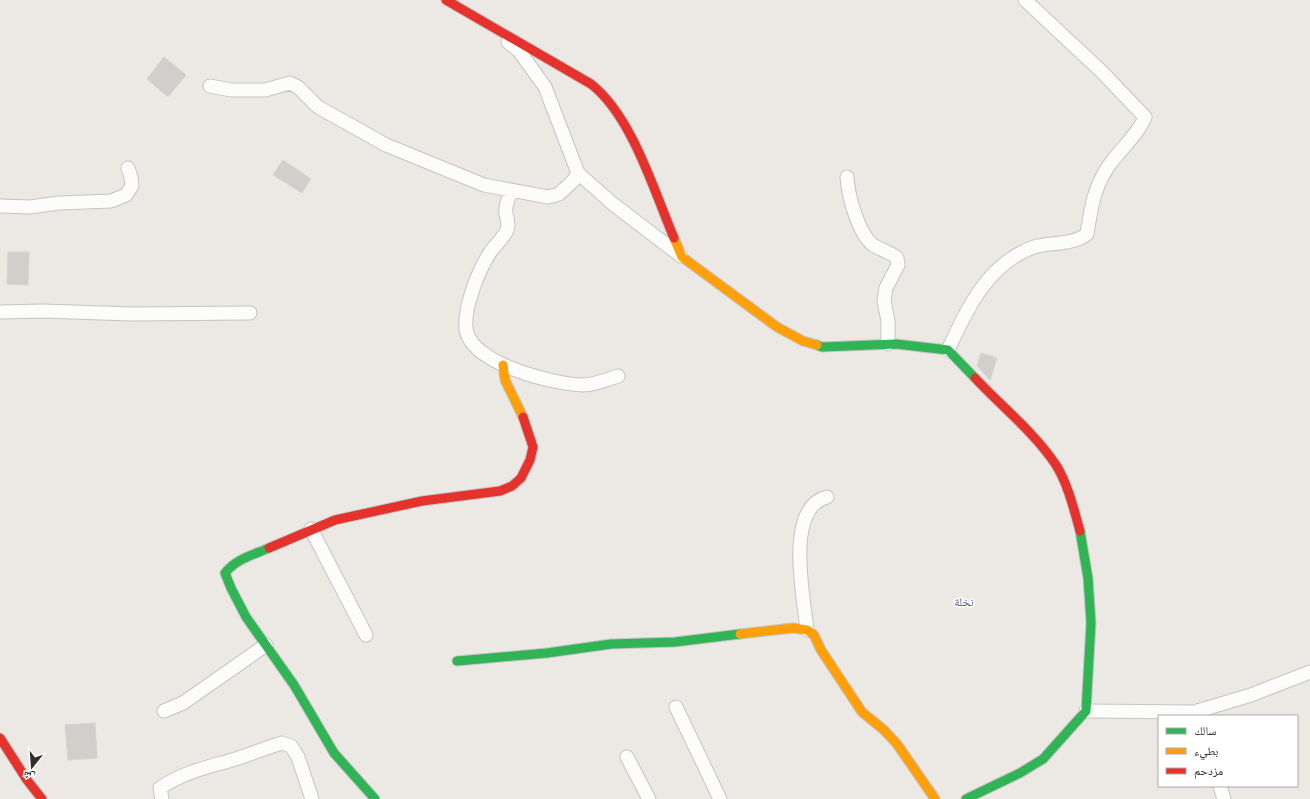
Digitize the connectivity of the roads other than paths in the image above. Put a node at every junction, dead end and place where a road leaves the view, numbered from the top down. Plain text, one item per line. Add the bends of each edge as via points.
1 (446, 0) edge
2 (1024, 0) edge
3 (489, 26) junction
4 (210, 86) dead end
5 (128, 168) dead end
6 (578, 173) junction
7 (847, 177) dead end
8 (512, 191) junction
9 (0, 206) edge
10 (682, 257) junction
11 (0, 312) edge
12 (250, 313) dead end
13 (888, 344) junction
14 (948, 350) junction
15 (503, 365) junction
16 (618, 376) dead end
17 (827, 497) dead end
18 (311, 530) junction
19 (807, 630) junction
20 (366, 635) dead end
21 (266, 645) junction
22 (457, 661) dead end
23 (1310, 672) edge
24 (676, 707) dead end
25 (164, 711) dead end
26 (1086, 711) junction
27 (1195, 714) edge
28 (0, 738) edge
29 (627, 757) dead end
30 (1220, 787) edge
31 (42, 799) edge
32 (162, 799) edge
33 (312, 799) edge
34 (375, 799) edge
35 (649, 799) edge
36 (720, 799) edge
37 (934, 799) edge
38 (966, 799) edge
39 (1224, 799) edge

1 - 3 street
2 - 14 street via 1101,71 1145,117 1108,166 1097,186 1092,198 1087,234 1082,238 1034,248 1006,262 992,274 968,308
3 - 6 street via 519,52 545,87
3 - 10 street via 604,94 622,119
4 - 8 street via 231,90 259,90 290,83 298,87 318,108 386,145 484,185
5 - 9 street via 132,186 126,195 111,201 30,207
6 - 8 street via 559,194 548,198
6 - 10 street via 613,204
7 - 13 street via 848,192 862,232 873,245 897,258 898,265 886,288 884,301 888,321
8 - 15 street via 506,203 508,226 476,280 467,314 466,329 480,350
10 - 13 street via 777,327 803,341 822,347
11 - 12 street
13 - 14 street
14 - 26 street via 992,397 1022,424 1056,466 1072,504 1083,541 1091,623
15 - 16 street via 518,372 582,385
15 - 18 street via 505,380 523,417 533,447 530,460 520,478 512,486 500,491 422,501 335,520
17 - 19 street via 819,499 810,508 801,528 800,555
18 - 20 street
18 - 21 street via 240,560 225,573 242,610
19 - 22 street via 793,628 676,642 611,644
19 - 37 street via 814,635 862,712 897,744
21 - 25 street via 183,703
21 - 34 street via 340,761 368,788
23 - 27 street
24 - 36 street
26 - 27 street
26 - 38 street via 1044,759
28 - 31 street
29 - 35 street
30 - 39 street
32 - 33 street via 160,788 174,779 282,743 291,746 298,757

